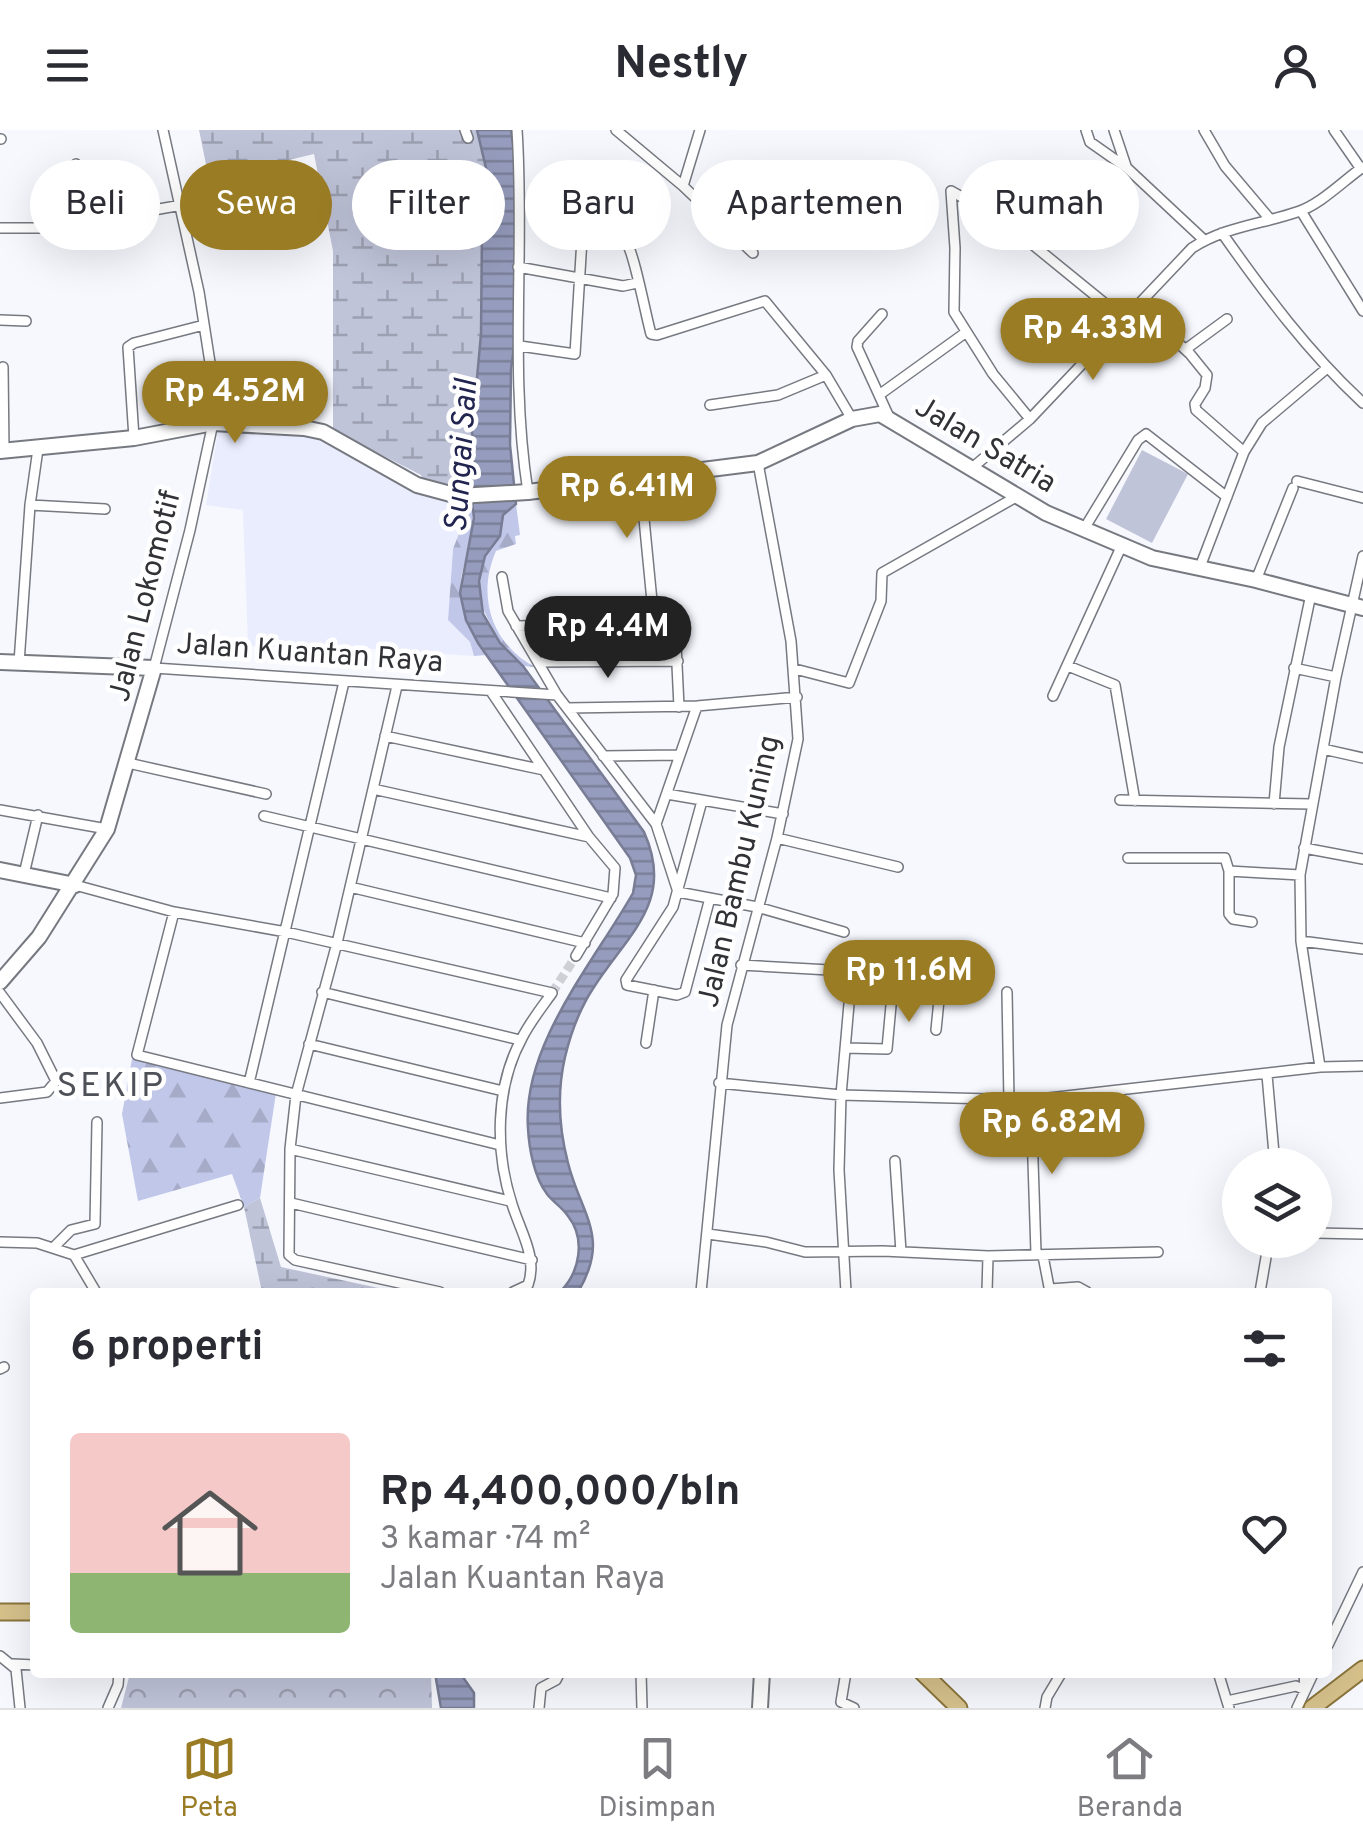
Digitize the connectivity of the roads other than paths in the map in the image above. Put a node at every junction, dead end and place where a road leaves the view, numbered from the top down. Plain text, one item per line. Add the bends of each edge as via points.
1 (163, 130) edge
2 (518, 130) edge
3 (616, 130) edge
4 (700, 130) edge
5 (1086, 130) edge
6 (1114, 130) edge
7 (1204, 130) edge
8 (1334, 130) edge
9 (1116, 160) edge
10 (1124, 160) edge
11 (1362, 168) edge
12 (1139, 179) edge
13 (683, 186) junction
14 (691, 194) edge
15 (180, 197) edge
16 (1301, 212) junction
17 (1270, 218) junction
18 (0, 228) edge
19 (30, 228) edge
20 (1222, 233) junction
21 (1204, 240) junction
22 (190, 250) edge
23 (749, 250) edge
24 (753, 253) dead end
25 (518, 267) junction
26 (581, 279) junction
27 (637, 283) junction
28 (1136, 304) junction
29 (1363, 311) edge
30 (882, 314) dead end
31 (1124, 319) junction
32 (1227, 319) dead end
33 (0, 320) edge
34 (26, 320) dead end
35 (204, 326) junction
36 (965, 333) junction
37 (520, 346) junction
38 (1188, 353) junction
39 (4, 367) dead end
40 (1326, 368) junction
41 (826, 375) junction
42 (879, 394) junction
43 (1363, 402) edge
44 (710, 405) dead end
45 (889, 417) junction
46 (1030, 418) junction
47 (852, 419) junction
48 (212, 423) junction
49 (134, 438) junction
50 (38, 449) junction
51 (2, 451) edge
52 (1244, 452) junction
53 (758, 463) junction
54 (972, 468) junction
55 (640, 478) junction
56 (524, 493) junction
57 (1016, 497) junction
58 (1227, 497) junction
59 (1363, 498) edge
60 (30, 505) junction
61 (105, 509) dead end
62 (1084, 529) junction
63 (1122, 545) junction
64 (1363, 556) edge
65 (1200, 568) junction
66 (502, 577) dead end
67 (1256, 580) junction
68 (1311, 594) junction
69 (652, 601) dead end
70 (1357, 606) edge
71 (516, 626) junction
72 (0, 662) edge
73 (18, 662) junction
74 (538, 662) junction
75 (678, 662) junction
76 (1068, 666) junction
77 (154, 668) junction
78 (794, 668) junction
79 (1294, 668) junction
80 (1336, 677) junction
81 (344, 682) junction
82 (397, 686) junction
83 (492, 693) junction
84 (554, 695) junction
85 (1053, 696) dead end
86 (797, 697) junction
87 (698, 706) junction
88 (680, 707) junction
89 (567, 708) junction
90 (385, 736) junction
91 (1324, 749) junction
92 (603, 756) junction
93 (680, 756) junction
94 (1363, 758) edge
95 (128, 763) junction
96 (544, 770) junction
97 (373, 789) junction
98 (266, 794) dead end
99 (667, 794) junction
100 (1120, 800) dead end
101 (702, 801) junction
102 (1134, 801) junction
103 (1274, 804) junction
104 (1311, 804) junction
105 (0, 810) edge
106 (38, 814) junction
107 (782, 814) junction
108 (264, 816) dead end
109 (656, 824) junction
110 (311, 828) junction
111 (107, 829) junction
112 (589, 837) junction
113 (778, 838) junction
114 (361, 839) junction
115 (1304, 848) junction
116 (1128, 858) dead end
117 (1363, 859) edge
118 (898, 868) dead end
119 (0, 870) edge
120 (1229, 871) junction
121 (24, 874) junction
122 (1300, 875) junction
123 (75, 885) junction
124 (350, 888) junction
125 (678, 892) junction
126 (611, 898) junction
127 (710, 898) junction
128 (757, 907) junction
129 (174, 912) junction
130 (1252, 922) dead end
131 (286, 932) junction
132 (844, 932) dead end
133 (1301, 942) junction
134 (336, 943) junction
135 (584, 943) junction
136 (1363, 949) edge
137 (576, 956) tunnel mouth
138 (740, 966) junction
139 (852, 970) junction
140 (894, 973) junction
141 (0, 982) edge
142 (654, 990) junction
143 (322, 992) junction
144 (1007, 992) dead end
145 (0, 993) edge
146 (936, 1030) dead end
147 (520, 1040) junction
148 (646, 1042) dead end
149 (309, 1044) junction
150 (846, 1048) junction
151 (1363, 1066) edge
152 (1320, 1067) junction
153 (1266, 1075) junction
154 (248, 1083) junction
155 (719, 1083) junction
156 (503, 1090) junction
157 (296, 1095) junction
158 (840, 1096) junction
159 (0, 1098) edge
160 (1009, 1100) junction
161 (1032, 1100) junction
162 (97, 1122) dead end
163 (500, 1144) junction
164 (1273, 1148) edge
165 (290, 1149) junction
166 (895, 1162) dead end
167 (510, 1200) junction
168 (291, 1203) junction
169 (238, 1205) dead end
170 (1332, 1233) edge
171 (708, 1234) junction
172 (1363, 1234) edge
173 (0, 1242) edge
174 (55, 1246) junction
175 (845, 1251) junction
176 (901, 1252) junction
177 (1158, 1252) dead end
178 (74, 1254) junction
179 (1039, 1254) junction
180 (988, 1256) junction
181 (1266, 1258) edge
182 (532, 1260) junction
183 (94, 1288) edge
184 (422, 1288) edge
185 (522, 1288) edge
186 (701, 1288) edge
187 (846, 1288) edge
188 (987, 1288) edge
189 (1049, 1288) edge
190 (1261, 1288) edge
191 (1363, 1572) edge
192 (0, 1612) edge
193 (30, 1612) edge
194 (1332, 1636) edge
195 (0, 1656) edge
196 (13, 1664) junction
197 (30, 1665) edge
198 (1363, 1669) edge
199 (118, 1678) edge
200 (557, 1678) edge
201 (642, 1678) edge
202 (762, 1678) edge
203 (845, 1678) edge
204 (928, 1678) edge
205 (1058, 1678) edge
206 (1220, 1678) edge
207 (1304, 1678) edge
208 (1311, 1678) edge
209 (1305, 1690) junction
210 (1228, 1704) edge
211 (20, 1708) edge
212 (108, 1708) edge
213 (538, 1708) edge
214 (642, 1708) edge
215 (760, 1708) edge
216 (854, 1708) edge
217 (959, 1708) edge
218 (1045, 1708) edge
219 (1297, 1708) edge
220 (1312, 1708) edge

1 - 15 street, Jalan Lokomotif
2 - 25 street
3 - 13 street
4 - 13 street
5 - 9 street via 1090,142
6 - 10 street
7 - 17 street
8 - 11 street
11 - 16 street
12 - 21 street
13 - 14 street
16 - 17 street
16 - 29 street
17 - 20 street
18 - 19 street
20 - 21 street
20 - 40 street
21 - 28 street
22 - 35 street, Jalan Lokomotif
23 - 24 street
25 - 26 street
25 - 37 street
26 - 27 street
26 - 27 street via 580,244 586,237 631,246
26 - 37 street via 576,354
27 - 41 street via 654,336 770,303
28 - 31 street
28 - 38 street
30 - 42 street via 857,347
31 - 36 street via 1000,218 950,191 954,312
31 - 46 street
32 - 38 street
33 - 34 street
35 - 48 street, Jalan Lokomotif
35 - 49 street via 128,347
36 - 42 street
36 - 46 street
37 - 56 street
38 - 52 street via 1207,375 1196,410
39 - 51 street
40 - 43 street
40 - 52 street via 1270,414
41 - 44 street via 778,395
41 - 47 street
42 - 45 street
45 - 47 street, Jalan Satria
45 - 54 street, Jalan Satria
46 - 54 street
47 - 53 street, Jalan Satria
48 - 49 street, Jalan Satria
48 - 56 street, Jalan Satria via 314,429 417,485 458,496
48 - 77 street, Jalan Lokomotif
49 - 50 street, Jalan Satria
50 - 51 street, Jalan Satria
50 - 60 street
52 - 58 street
53 - 55 street, Jalan Satria
53 - 78 street, Jalan Bambu Kuning
54 - 57 street, Jalan Satria
55 - 56 street, Jalan Satria
55 - 69 street
57 - 62 street, Jalan Satria
57 - 78 street via 882,574 881,602 849,683
58 - 62 street via 1146,434
58 - 65 street
59 - 67 street via 1294,484
60 - 61 street
60 - 73 street
62 - 63 street, Jalan Satria
63 - 65 street, Jalan Satria
63 - 76 street
64 - 70 street
65 - 67 street, Jalan Satria
66 - 71 street
67 - 68 street, Jalan Satria
68 - 70 street, Jalan Satria
68 - 79 street
70 - 80 street
71 - 74 street
71 - 75 street via 673,622
72 - 73 street, Jalan Kuantan Raya
73 - 77 street, Jalan Kuantan Raya
74 - 75 street
74 - 84 street
75 - 88 street
76 - 85 street
76 - 102 street via 1116,686
77 - 81 street, Jalan Kuantan Raya
77 - 95 street, Jalan Lokomotif
78 - 86 street, Jalan Bambu Kuning
79 - 80 street
79 - 103 street
80 - 91 street
81 - 82 street, Jalan Kuantan Raya
81 - 110 street
82 - 83 street, Jalan Kuantan Raya
82 - 90 street
83 - 84 street, Jalan Kuantan Raya
83 - 96 street
84 - 89 street
86 - 87 street
86 - 107 street, Jalan Bambu Kuning via 798,739
87 - 88 street
87 - 93 street
88 - 89 street
89 - 92 street
90 - 96 street
90 - 97 street
91 - 94 street
91 - 104 street
92 - 93 street
92 - 109 street
93 - 99 street
95 - 98 street
95 - 111 street, Jalan Lokomotif
96 - 112 street
97 - 112 street
97 - 114 street
99 - 101 street
99 - 109 street
100 - 102 street
101 - 107 street
101 - 125 street
102 - 103 street
103 - 104 street
104 - 115 street
105 - 106 street
106 - 111 street
106 - 121 street
107 - 113 street, Jalan Bambu Kuning
108 - 110 street
109 - 125 street
110 - 114 street
110 - 131 street
111 - 123 street, Jalan Lokomotif
112 - 126 street via 614,868
113 - 118 street
113 - 128 street, Jalan Bambu Kuning
114 - 124 street
114 - 126 street
115 - 117 street
115 - 122 street
116 - 120 street via 1224,858
119 - 121 street
120 - 122 street
120 - 130 street via 1228,914
121 - 123 street
122 - 133 street
123 - 129 street
123 - 141 street, Jalan Lokomotif
124 - 134 street
124 - 135 street
125 - 127 street
125 - 142 street via 626,980
126 - 135 street
127 - 128 street
127 - 142 street via 685,992
128 - 132 street
128 - 138 street, Jalan Bambu Kuning
129 - 131 street
129 - 154 street via 137,1054
131 - 134 street
131 - 154 street
133 - 136 street
133 - 152 street
134 - 143 street
134 - 147 street via 552,992
135 - 137 street
138 - 139 street
138 - 155 street, Jalan Bambu Kuning
139 - 140 street
139 - 150 street
140 - 146 street via 941,980
140 - 150 street via 887,1049
142 - 148 street
143 - 147 street
143 - 149 street
144 - 160 street
145 - 159 street via 56,1081 47,1092
147 - 156 street
149 - 156 street
149 - 157 street
150 - 158 street
151 - 152 street
152 - 153 street
153 - 161 street
153 - 164 street
154 - 157 street
155 - 158 street
155 - 171 street, Jalan Bambu Kuning
156 - 163 street
157 - 163 street
157 - 165 street
158 - 160 street
158 - 175 street
160 - 161 street
161 - 179 street
162 - 174 street via 96,1224 71,1230
163 - 167 street
165 - 167 street
165 - 168 street
166 - 176 street
167 - 182 street
168 - 182 street
168 - 184 street via 289,1254 295,1260
169 - 178 street
170 - 172 street
171 - 175 street via 806,1252
171 - 186 street, Jalan Bambu Kuning
173 - 174 street
174 - 178 street
175 - 176 street
175 - 187 street
176 - 180 street
177 - 179 street
178 - 183 street
179 - 180 street
179 - 189 street
180 - 188 street
181 - 190 street
182 - 185 street
191 - 194 street
192 - 193 main road
195 - 196 street
196 - 197 street
196 - 211 street
198 - 220 main road
199 - 212 street
200 - 213 street via 541,1688
201 - 214 street
202 - 215 street
203 - 216 street via 841,1702
204 - 217 main road
205 - 218 street
206 - 210 street
207 - 209 street
208 - 209 street
209 - 210 street via 1296,1686
209 - 219 street

